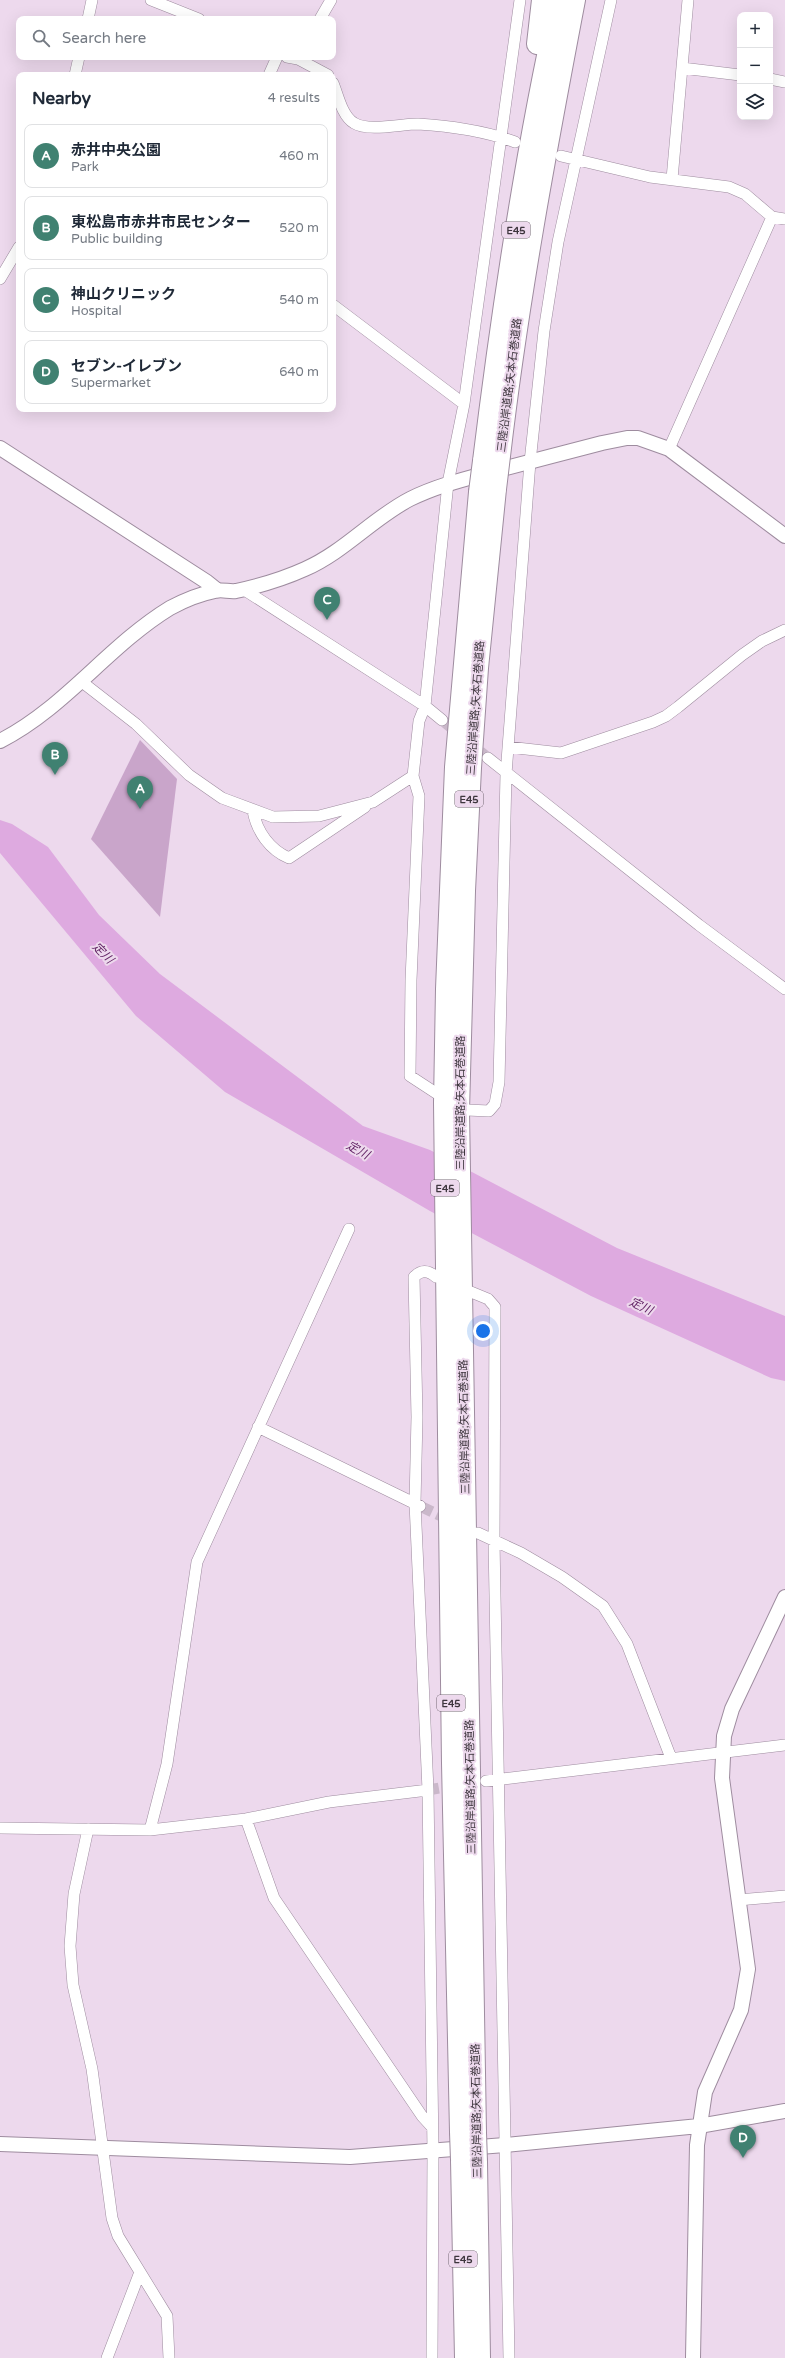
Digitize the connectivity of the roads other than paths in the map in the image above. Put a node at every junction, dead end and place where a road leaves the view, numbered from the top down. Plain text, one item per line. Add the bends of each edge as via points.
1 (92, 0) edge
2 (151, 0) edge
3 (331, 0) edge
4 (520, 0) edge
5 (542, 0) edge
6 (611, 0) edge
7 (688, 0) edge
8 (572, 3) edge
9 (89, 16) edge
10 (191, 16) edge
11 (322, 16) edge
12 (78, 60) edge
13 (276, 60) edge
14 (302, 60) edge
15 (682, 68) junction
16 (76, 72) edge
17 (270, 72) edge
18 (323, 72) edge
19 (737, 75) edge
20 (773, 80) edge
21 (785, 82) edge
22 (336, 90) edge
23 (502, 137) junction
24 (515, 142) dead end
25 (561, 156) dead end
26 (577, 160) junction
27 (672, 179) junction
28 (785, 216) edge
29 (772, 217) junction
30 (16, 252) edge
31 (0, 279) edge
32 (506, 294) junction
33 (336, 307) edge
34 (464, 404) junction
35 (0, 448) edge
36 (669, 449) junction
37 (492, 458) junction
38 (530, 462) junction
39 (448, 483) junction
40 (785, 536) edge
41 (243, 589) junction
42 (217, 590) junction
43 (785, 630) edge
44 (82, 682) junction
45 (425, 706) junction
46 (442, 720) tunnel mouth
47 (0, 741) edge
48 (508, 747) junction
49 (488, 758) tunnel mouth
50 (506, 774) junction
51 (413, 776) junction
52 (373, 802) junction
53 (253, 811) junction
54 (785, 989) edge
55 (452, 1104) junction
56 (349, 1229) dead end
57 (454, 1281) junction
58 (258, 1427) junction
59 (419, 1505) junction
60 (478, 1533) dead end
61 (494, 1541) junction
62 (785, 1597) edge
63 (785, 1745) edge
64 (722, 1753) junction
65 (671, 1758) junction
66 (500, 1779) junction
67 (486, 1781) dead end
68 (428, 1790) junction
69 (246, 1819) junction
70 (0, 1828) edge
71 (88, 1829) junction
72 (150, 1830) junction
73 (785, 1896) edge
74 (738, 1900) junction
75 (785, 2111) edge
76 (699, 2126) junction
77 (432, 2127) junction
78 (0, 2144) edge
79 (505, 2145) junction
80 (104, 2147) junction
81 (433, 2151) junction
82 (469, 2161) junction
83 (140, 2272) junction
84 (107, 2358) edge
85 (169, 2358) edge
86 (432, 2358) edge
87 (465, 2358) edge
88 (480, 2358) edge
89 (509, 2358) edge
90 (693, 2358) edge

1 - 9 street
2 - 10 street
3 - 11 street
4 - 23 street
5 - 32 highway via 515,196
6 - 26 street
7 - 15 street
8 - 32 highway, 三陸沿岸道路;矢本石巻道路 / E45 via 521,198
8 - 37 highway, 三陸沿岸道路;矢本石巻道路 / E45
12 - 16 street
13 - 17 street
14 - 18 street
15 - 19 street
15 - 27 street
20 - 21 street
22 - 23 street via 350,120 356,124 418,124 451,127
23 - 24 street
23 - 34 street
25 - 26 street
26 - 27 street via 650,177
26 - 38 street via 558,242 544,331
27 - 29 street via 729,187 745,194
28 - 29 street
29 - 36 street
30 - 31 street
32 - 37 highway, 三陸沿岸道路;矢本石巻道路 / E45
33 - 34 street
34 - 39 street
35 - 42 street
36 - 38 street via 648,440 627,438
36 - 40 street
37 - 55 highway, 三陸沿岸道路;矢本石巻道路 / E45, bridge via 487,490
38 - 39 street
38 - 48 street
39 - 41 street via 392,509 331,554 305,569
39 - 45 street
41 - 42 street
41 - 45 street
42 - 44 street via 172,608 137,630
43 - 48 street via 762,641 678,707 653,722 561,753
44 - 47 street via 24,728
44 - 53 street via 136,724 189,775 222,798
45 - 46 street
45 - 51 street via 419,721
48 - 50 street
49 - 50 street
50 - 54 street
50 - 55 street via 499,1082 495,1104 489,1111
51 - 52 street
51 - 55 street via 419,796 411,980 410,1076
52 - 53 street via 319,816 273,817
52 - 53 street via 289,858 275,852 256,823
55 - 57 highway, 三陸沿岸道路;矢本石巻道路 / E45
56 - 58 street
57 - 59 street via 423,1271 414,1278
57 - 61 street via 488,1299 495,1306
57 - 82 highway, 三陸沿岸道路;矢本石巻道路 / E45, bridge via 452,1763
58 - 59 street
58 - 72 street via 197,1562 167,1764
59 - 68 street
60 - 61 street
61 - 65 street via 562,1577 603,1606 627,1644
61 - 66 street
62 - 64 street via 732,1709
63 - 64 street
64 - 65 street
64 - 74 street via 722,1778
65 - 66 street
66 - 67 street
66 - 79 street
68 - 69 street via 329,1802
68 - 77 street
69 - 72 street
69 - 77 street via 274,1898 413,2103
70 - 71 street
71 - 72 street
71 - 80 street via 74,1894 70,1946 73,1985 92,2069
73 - 74 street
74 - 76 street via 747,1952 744,1997 735,2025 709,2081
75 - 76 street
76 - 79 street
76 - 90 street
77 - 81 street
78 - 80 street
79 - 81 street
79 - 89 street
80 - 81 street via 350,2157
80 - 83 street via 112,2218 118,2236
81 - 86 street
82 - 87 highway, 三陸沿岸道路;矢本石巻道路 / E45
82 - 88 highway, 三陸沿岸道路;矢本石巻道路 / E45
83 - 84 street
83 - 85 street via 167,2316

